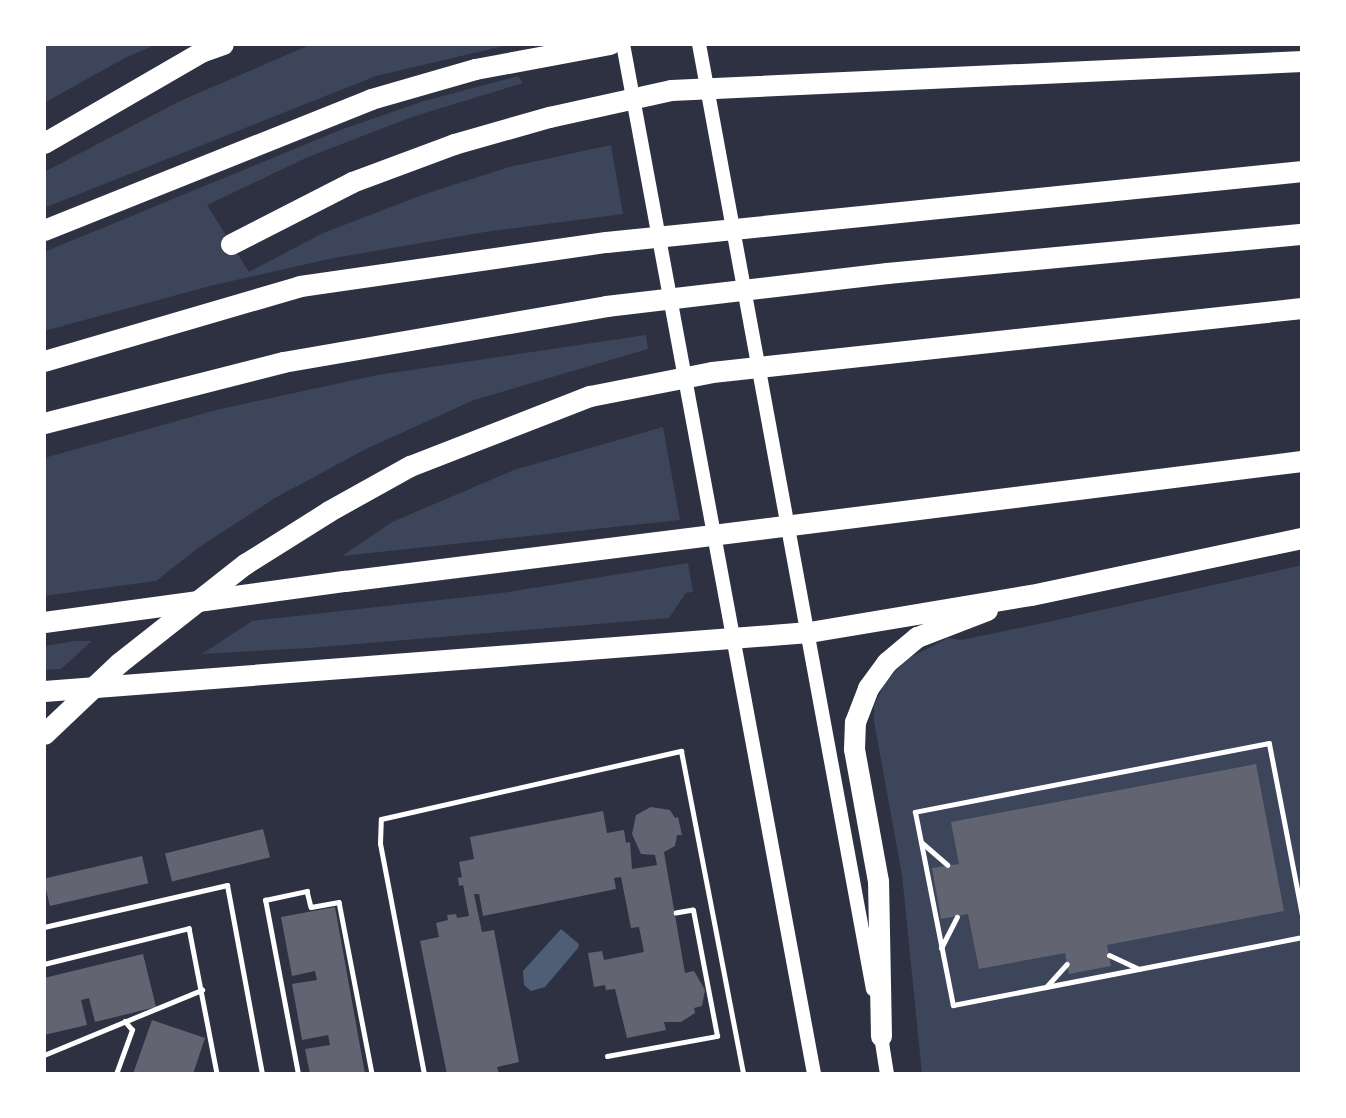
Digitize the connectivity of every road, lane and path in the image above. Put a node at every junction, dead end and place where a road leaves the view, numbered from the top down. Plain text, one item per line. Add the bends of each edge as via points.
1 (223, 44) edge
2 (610, 44) edge
3 (623, 44) edge
4 (699, 44) edge
5 (1302, 61) edge
6 (44, 143) edge
7 (1302, 171) edge
8 (44, 230) edge
9 (1302, 234) edge
10 (231, 244) dead end
11 (1302, 308) edge
12 (44, 361) edge
13 (44, 423) edge
14 (1302, 461) edge
15 (1302, 538) edge
16 (1031, 595) junction
17 (44, 622) edge
18 (808, 632) junction
19 (732, 638) junction
20 (44, 691) edge
21 (44, 734) edge
22 (921, 841) junction
23 (947, 865) dead end
24 (676, 913) dead end
25 (1302, 915) edge
26 (957, 916) dead end
27 (44, 927) edge
28 (1302, 937) edge
29 (942, 948) junction
30 (1109, 955) dead end
31 (44, 964) edge
32 (1067, 964) dead end
33 (1139, 969) junction
34 (1046, 986) junction
35 (201, 990) junction
36 (125, 1023) junction
37 (881, 1035) junction
38 (44, 1055) edge
39 (607, 1056) dead end
40 (116, 1074) edge
41 (218, 1074) edge
42 (262, 1074) edge
43 (298, 1074) edge
44 (372, 1074) edge
45 (424, 1074) edge
46 (743, 1074) edge
47 (814, 1074) edge
48 (887, 1074) edge

1 - 6 highway via 203,51
2 - 8 highway via 475,69 371,99
3 - 19 main road
4 - 18 main road
5 - 10 highway via 671,90 454,144 352,182
7 - 12 highway via 606,242 300,286
9 - 13 highway via 887,273 606,306 283,362
11 - 21 highway via 712,372 590,396 410,466 329,510 213,589 119,663
14 - 17 highway
15 - 16 highway
16 - 18 highway
16 - 37 highway via 917,637 887,662 867,688 855,722 854,749 878,881
18 - 19 highway
18 - 37 main road
19 - 20 highway
19 - 47 main road
22 - 23 lane
22 - 25 lane via 915,812 1269,743
22 - 29 lane
24 - 39 path via 693,910 717,1036
26 - 29 lane
27 - 42 lane via 227,885
28 - 33 lane
29 - 34 lane via 953,1005
30 - 33 lane
31 - 35 path via 189,928
32 - 34 lane
33 - 34 lane
35 - 36 path
35 - 41 path
36 - 38 path
36 - 40 path via 132,1030
37 - 48 main road
43 - 44 path via 265,900 307,891 311,907 339,902
45 - 46 lane via 380,843 382,820 681,751

